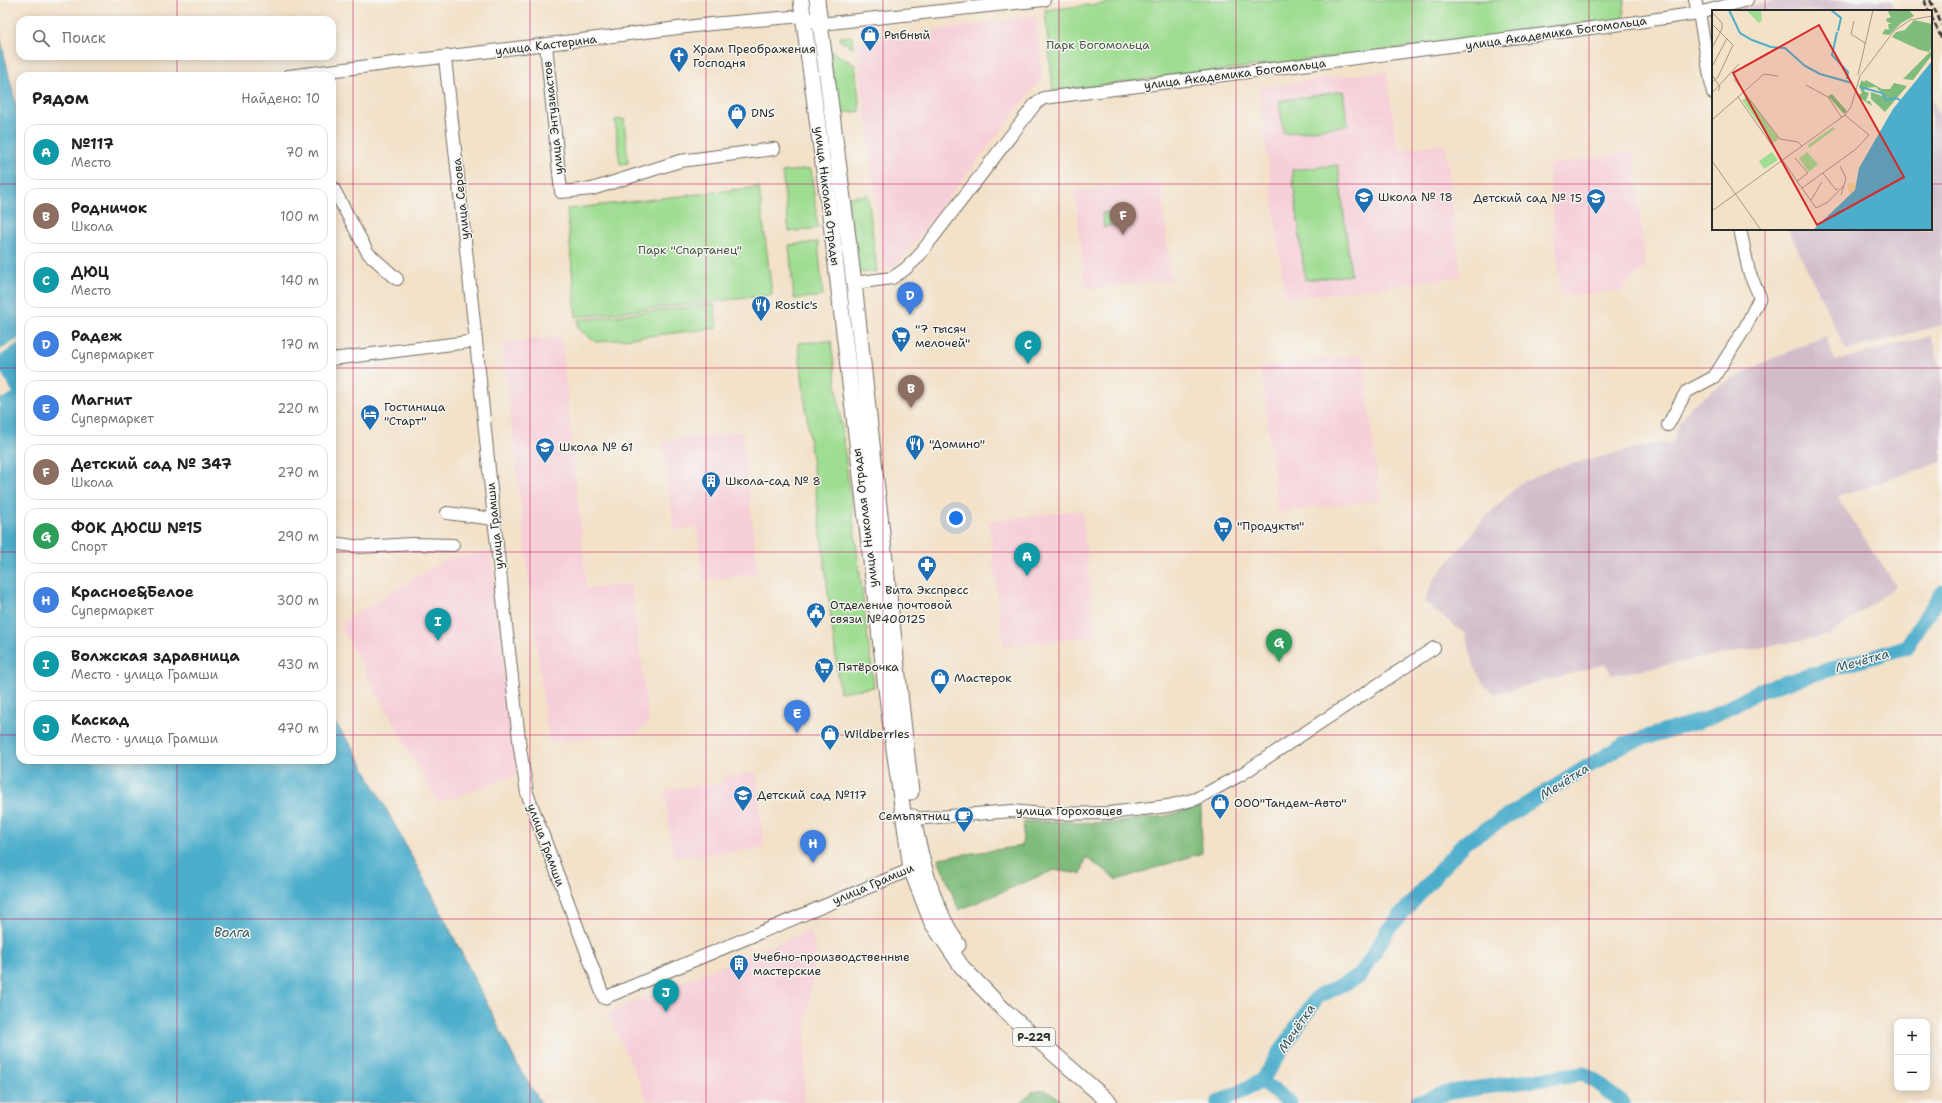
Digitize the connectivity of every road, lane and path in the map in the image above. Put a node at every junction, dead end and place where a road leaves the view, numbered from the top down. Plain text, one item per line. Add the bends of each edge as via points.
1 (801, 0) edge
2 (817, 0) edge
3 (1044, 0) edge
4 (1694, 0) edge
5 (1747, 0) edge
6 (1712, 10) edge
7 (1713, 10) edge
8 (1700, 14) junction
9 (803, 16) junction
10 (820, 24) junction
11 (546, 45) junction
12 (445, 58) junction
13 (323, 72) edge
14 (1712, 87) edge
15 (774, 149) dead end
16 (336, 193) edge
17 (1740, 230) edge
18 (397, 279) dead end
19 (854, 283) junction
20 (476, 341) junction
21 (336, 358) edge
22 (1668, 424) dead end
23 (447, 513) dead end
24 (494, 519) junction
25 (336, 543) edge
26 (453, 545) dead end
27 (1434, 648) dead end
28 (914, 819) junction
29 (917, 866) junction
30 (1110, 1103) edge
31 (1119, 1103) edge

1 - 9 main road, улица Николая Отрады
2 - 10 main road, улица Николая Отрады
3 - 10 street
4 - 8 street
5 - 7 street, улица Академика Богомольца
6 - 8 street, улица Академика Богомольца
8 - 14 street
8 - 19 street, улица Академика Богомольца via 1044,98 1036,103 913,262 892,278
9 - 10 street
9 - 11 street, улица Кастерина via 711,24
9 - 29 main road, улица Николая Отрады via 831,223 887,698
10 - 19 main road, улица Николая Отрады
11 - 12 street, улица Кастерина
11 - 15 street, улица Энтузиастов via 560,192 592,189 680,161
12 - 13 street, улица Кастерина
12 - 20 street, улица Серова
16 - 18 street via 368,253
17 - 22 street via 1750,272 1760,297 1714,377 1686,392
19 - 28 main road, улица Николая Отрады
20 - 21 street
20 - 24 street, улица Грамши
23 - 24 street
24 - 29 street, улица Грамши via 527,793 604,998
25 - 26 street via 360,547
27 - 28 street, улица Гороховцев via 1242,774 1196,799 1168,806 1109,813 1043,814 1012,811
28 - 29 main road, улица Николая Отрады
29 - 30 main road, улица Николая Отрады / Р-229 via 932,923 962,968 1005,1011
29 - 31 main road, улица Николая Отрады / Р-229 via 950,932 964,955 988,985

